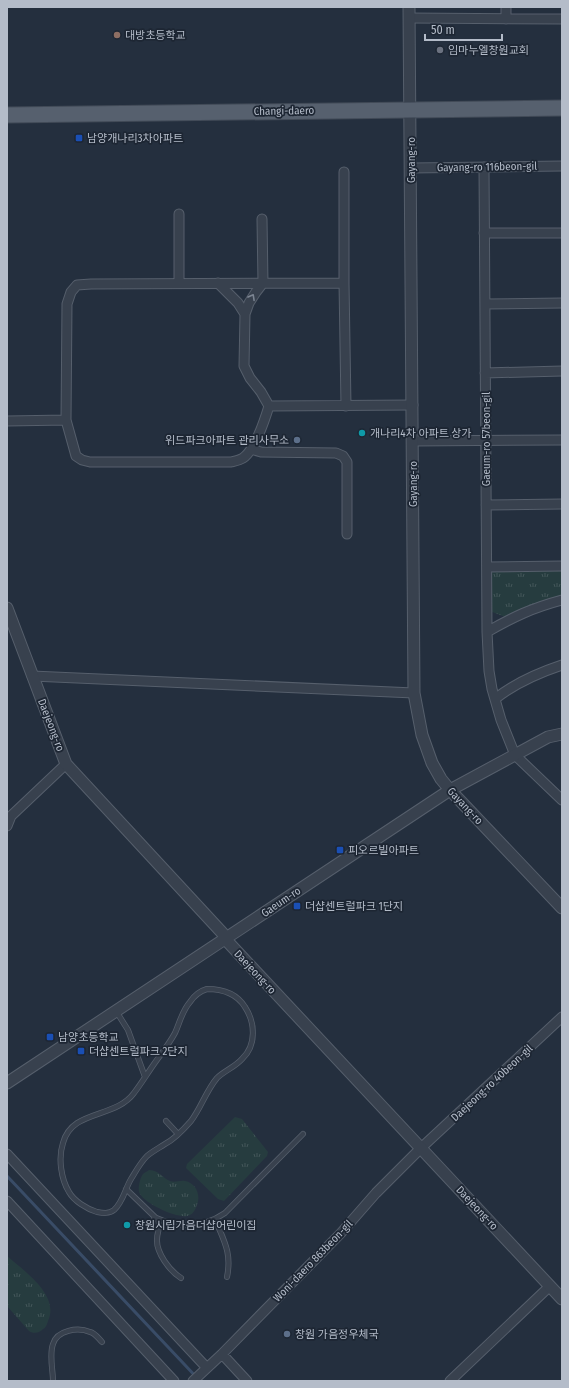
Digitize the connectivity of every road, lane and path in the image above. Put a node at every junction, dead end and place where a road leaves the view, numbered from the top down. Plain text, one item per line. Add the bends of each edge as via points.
1 (409, 7) edge
2 (506, 7) edge
3 (409, 18) junction
4 (506, 19) junction
5 (562, 19) edge
6 (562, 108) edge
7 (410, 110) junction
8 (7, 115) edge
9 (562, 166) edge
10 (484, 167) junction
11 (411, 168) junction
12 (344, 172) dead end
13 (179, 214) dead end
14 (262, 219) dead end
15 (484, 233) junction
16 (562, 233) edge
17 (179, 284) junction
18 (218, 284) junction
19 (263, 284) junction
20 (344, 284) junction
21 (562, 303) edge
22 (485, 304) junction
23 (246, 314) junction
24 (562, 371) edge
25 (485, 373) junction
26 (412, 405) junction
27 (269, 406) junction
28 (346, 406) junction
29 (66, 420) junction
30 (7, 421) edge
31 (562, 440) edge
32 (413, 441) junction
33 (486, 441) junction
34 (251, 448) junction
35 (562, 504) edge
36 (486, 505) junction
37 (347, 534) dead end
38 (487, 566) junction
39 (562, 566) edge
40 (562, 600) edge
41 (7, 608) edge
42 (487, 632) junction
43 (562, 665) edge
44 (32, 676) junction
45 (414, 693) junction
46 (495, 699) junction
47 (562, 734) edge
48 (515, 755) junction
49 (66, 764) junction
50 (450, 790) junction
51 (562, 800) edge
52 (7, 826) edge
53 (562, 908) edge
54 (227, 938) junction
55 (116, 1011) junction
56 (562, 1017) edge
57 (145, 1077) junction
58 (7, 1083) edge
59 (166, 1121) dead end
60 (178, 1134) junction
61 (303, 1134) dead end
62 (421, 1148) junction
63 (7, 1154) edge
64 (126, 1189) junction
65 (7, 1201) edge
66 (154, 1217) junction
67 (215, 1219) junction
68 (227, 1277) dead end
69 (181, 1278) dead end
70 (550, 1286) junction
71 (562, 1299) edge
72 (102, 1342) dead end
73 (222, 1354) junction
74 (205, 1370) junction
75 (53, 1381) edge
76 (174, 1381) edge
77 (193, 1381) edge
78 (247, 1381) edge
79 (450, 1381) edge

1 - 3 street, Gayang-ro
2 - 4 street
3 - 4 street
3 - 7 street, Gayang-ro
4 - 5 street
6 - 7 main road, Changi-daero
7 - 8 main road, Changi-daero
7 - 11 street, Gayang-ro
9 - 10 street, Gayang-ro 116beon-gil
10 - 11 street, Gayang-ro 116beon-gil
10 - 15 street, Gaeum-ro 57beon-gil
11 - 26 street, Gayang-ro
12 - 20 street
13 - 17 street
14 - 19 street
15 - 16 street
15 - 22 street, Gaeum-ro 57beon-gil
17 - 18 street
17 - 29 street via 77,285 71,292 67,304
18 - 19 street
18 - 23 street
19 - 20 street
23 -> 19 street via 249,303
20 - 28 street
21 - 22 street
22 - 25 street, Gaeum-ro 57beon-gil
23 - 27 street via 244,366
24 - 25 street
25 - 33 street, Gaeum-ro 57beon-gil
26 - 28 street
26 - 32 street, Gayang-ro
27 - 28 street
27 - 34 street via 264,423
29 - 30 street
29 - 34 street via 76,456 90,462 231,462 244,458
31 - 33 street
32 - 33 street
32 - 45 street, Gayang-ro
33 - 36 street, Gaeum-ro 57beon-gil
34 - 37 street via 261,452 336,453 343,456 347,462
35 - 36 street
36 - 38 street, Gaeum-ro 57beon-gil
38 - 39 street
38 - 42 street, Gaeum-ro 57beon-gil
40 - 42 street via 519,614
41 - 44 street, Daejeong-ro
42 - 46 street, Gaeum-ro 57beon-gil via 489,671
43 - 46 street via 518,683
44 - 45 street
44 - 49 street, Daejeong-ro
45 - 50 street, Gayang-ro via 422,735 432,763
46 - 48 street, Gaeum-ro 57beon-gil
47 - 48 street, Gaeum-ro via 548,737
48 - 50 street, Gaeum-ro
48 - 51 street
49 - 52 street via 11,816
49 - 54 street, Daejeong-ro
50 - 53 street, Gayang-ro
50 - 54 street, Gaeum-ro
54 - 55 street, Gaeum-ro
54 - 62 street, Daejeong-ro
55 - 57 lane via 128,1030
55 - 58 street, Gaeum-ro
56 - 62 street, Daejeong-ro 40beon-gil
57 - 60 lane via 171,1039 184,1010 201,991 214,989 241,1000 252,1020 252,1041 248,1050 243,1059 219,1076 191,1121
57 - 64 lane via 129,1100 77,1123 65,1137 62,1145 62,1173 69,1193 78,1202 106,1214 114,1210
59 - 60 lane
60 - 64 lane via 141,1162
61 - 67 lane via 225,1213
62 - 70 street, Daejeong-ro
62 - 73 street, Woni-daero 863beon-gil
63 - 74 street
64 - 66 lane
65 - 76 street
66 - 67 lane via 164,1222 182,1225 196,1225
66 - 69 lane via 159,1224 158,1248 170,1268
67 - 68 lane via 228,1252
70 - 71 street, Daejeong-ro
70 - 79 street
72 - 75 lane via 91,1332 81,1330 64,1332 57,1336 52,1353
73 - 74 street, Woni-daero 863beon-gil
73 - 78 street
74 - 77 street, Woni-daero 863beon-gil

